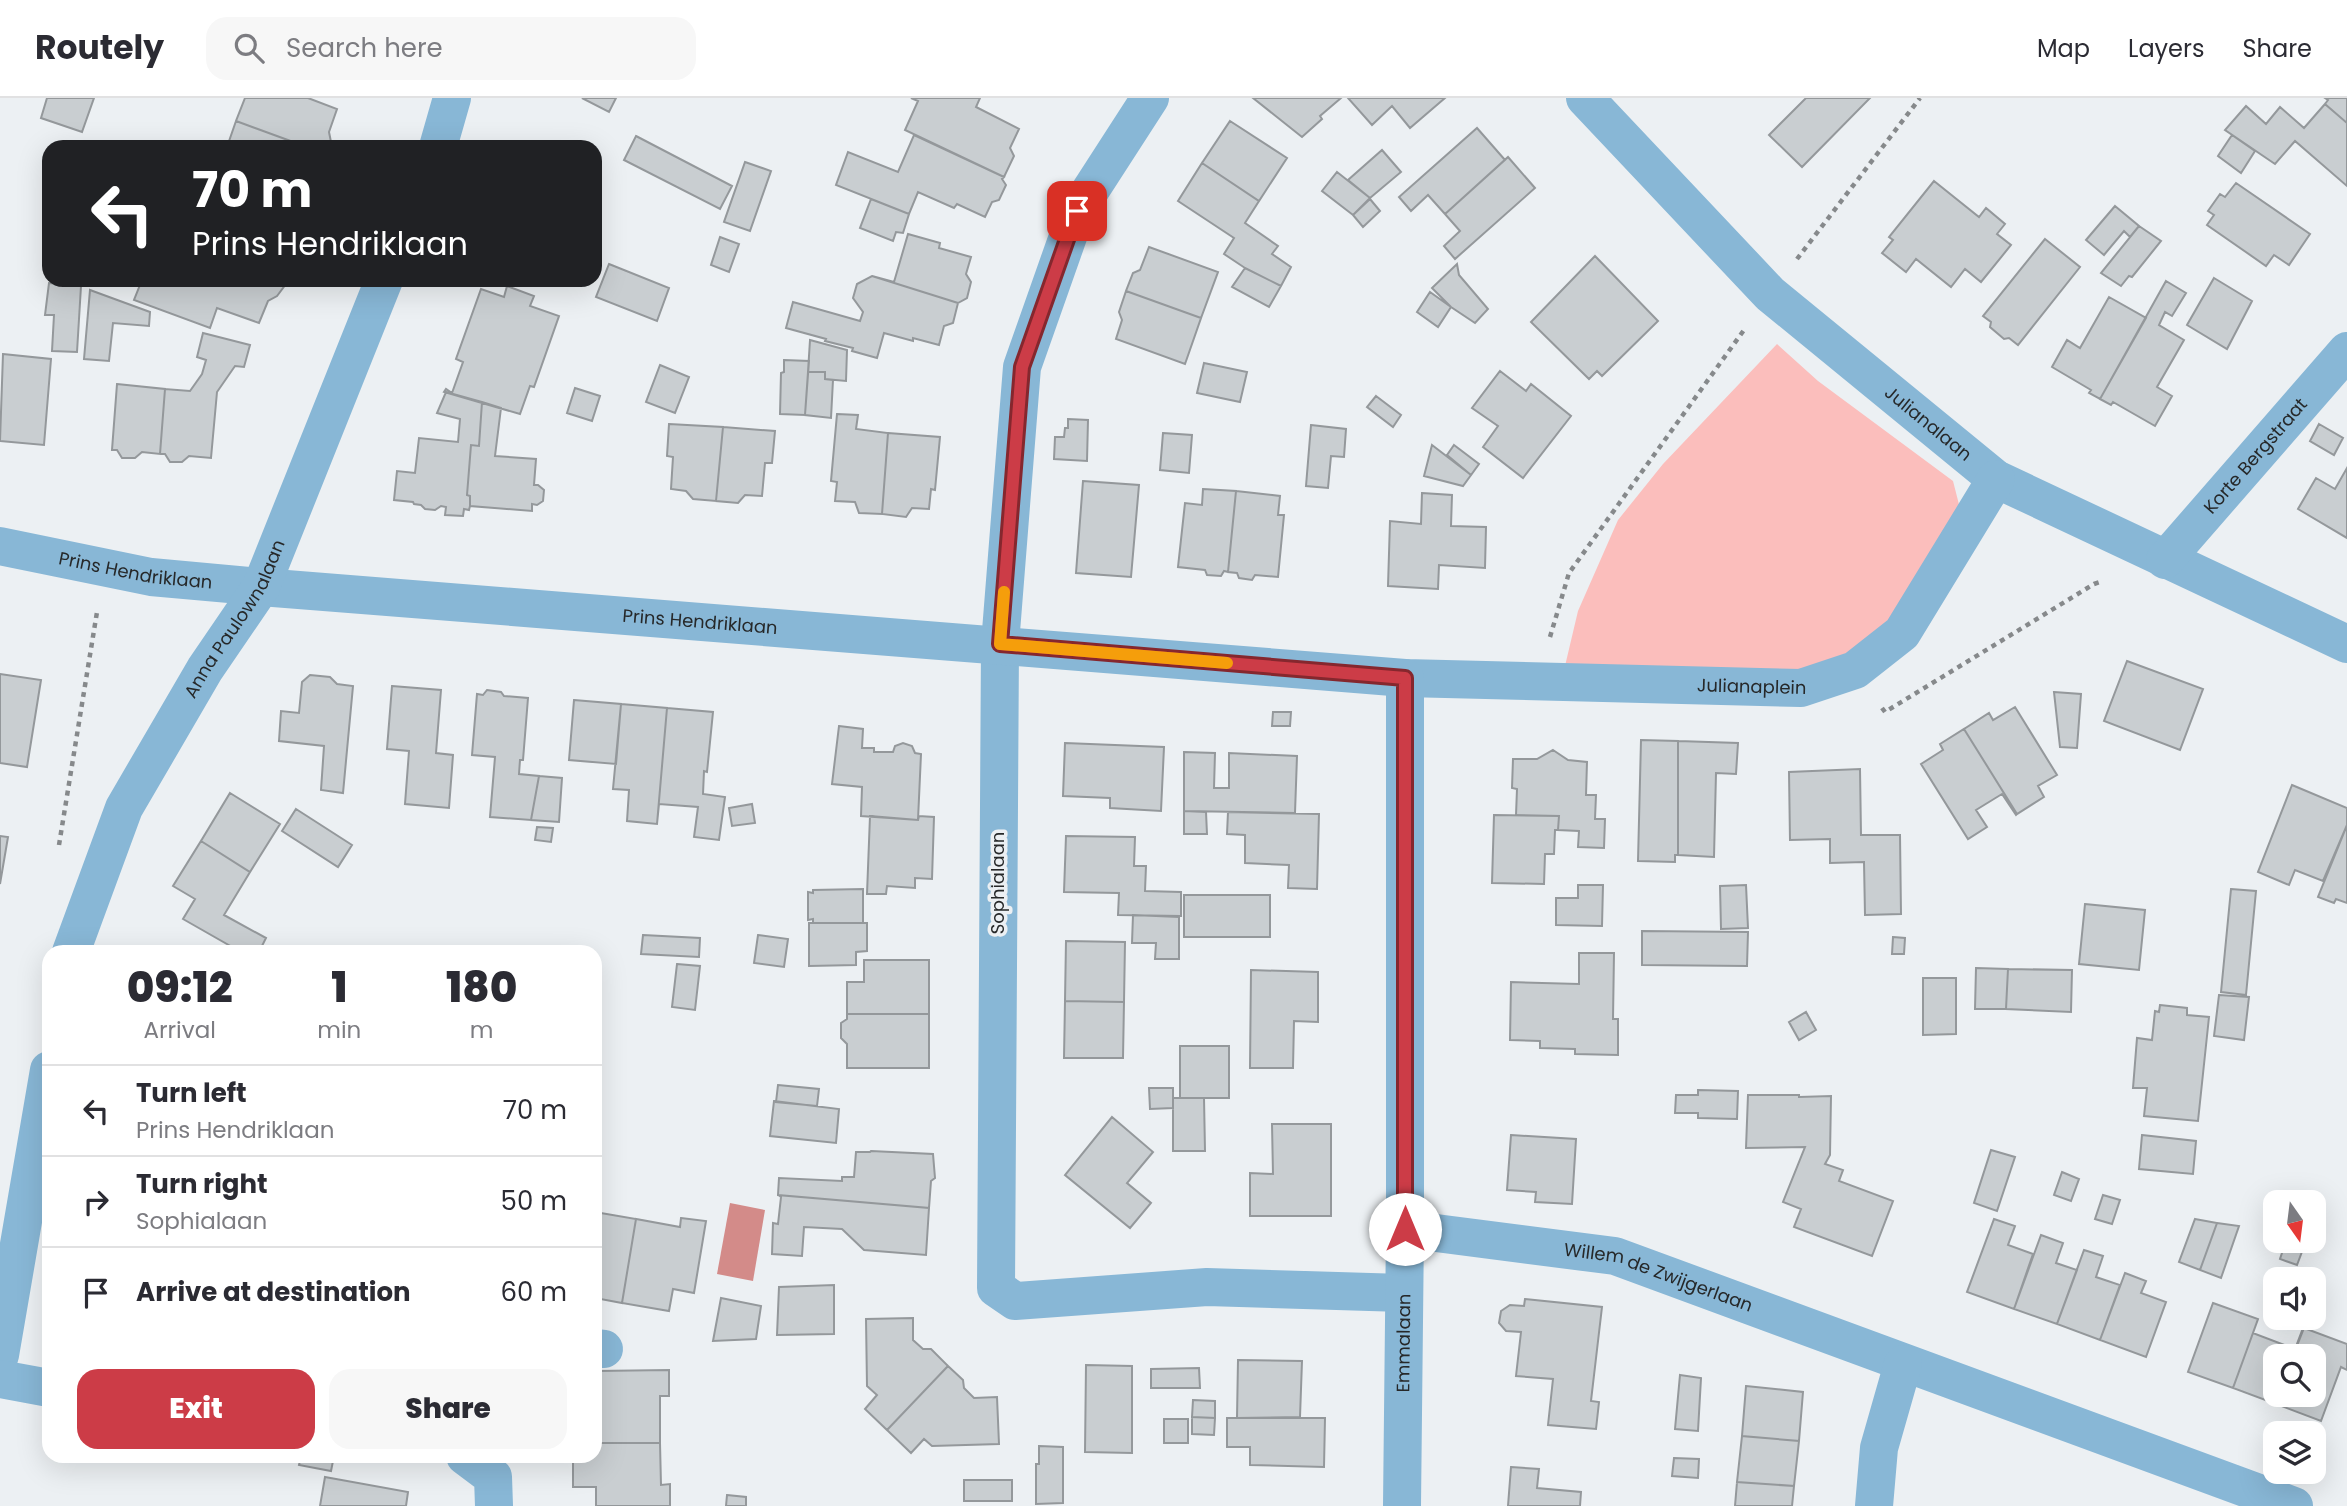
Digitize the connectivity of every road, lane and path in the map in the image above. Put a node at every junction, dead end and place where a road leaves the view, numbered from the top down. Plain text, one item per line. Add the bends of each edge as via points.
1 (452, 98) edge
2 (1150, 98) edge
3 (1585, 98) edge
4 (1920, 98) edge
5 (440, 140) edge
6 (381, 287) edge
7 (1770, 294) junction
8 (2347, 351) edge
9 (1996, 479) junction
10 (0, 546) edge
11 (2165, 560) junction
12 (104, 567) junction
13 (261, 587) junction
14 (1000, 644) junction
15 (2347, 644) edge
16 (1855, 670) junction
17 (1405, 678) junction
18 (1536, 683) junction
19 (58, 850) dead end
20 (74, 945) edge
21 (42, 1111) edge
22 (1405, 1229) junction
23 (1403, 1293) junction
24 (0, 1357) edge
25 (1903, 1364) junction
26 (42, 1384) edge
27 (475, 1463) edge
28 (494, 1506) edge
29 (1402, 1506) edge
30 (1874, 1506) edge
31 (2294, 1506) edge

1 - 5 street
2 - 14 street, Sophialaan via 1077,211 1022,367
3 - 7 street, Julianalaan
4 - 7 path
6 - 13 street, Anna Paulownalaan
7 - 9 street, Julianalaan
7 - 18 path via 1569,573
8 - 11 street, Korte Bergstraat
9 - 11 street, Julianalaan
9 - 16 street, Julianaplein via 1902,633
10 - 12 street, Prins Hendriklaan
11 - 15 street, Julianalaan
11 - 16 path via 2094,584 1885,712
12 - 13 street, Prins Hendriklaan via 151,577
12 - 19 path
13 - 14 street, Prins Hendriklaan
13 - 20 street, Anna Paulownalaan via 205,669 124,808
14 - 17 street, Prins Hendriklaan
14 - 23 street, Sophialaan via 996,1288 1015,1301 1207,1287
16 - 18 street, Julianaplein via 1801,688
17 - 18 street, Julianaplein
17 - 22 street, Emmalaan
21 - 24 street
22 - 23 street, Emmalaan
22 - 25 street, Willem de Zwijgerlaan via 1615,1256
23 - 29 street, Emmalaan
24 - 26 street
25 - 30 street via 1879,1448
25 - 31 street, Willem de Zwijgerlaan
27 - 28 street via 493,1476

